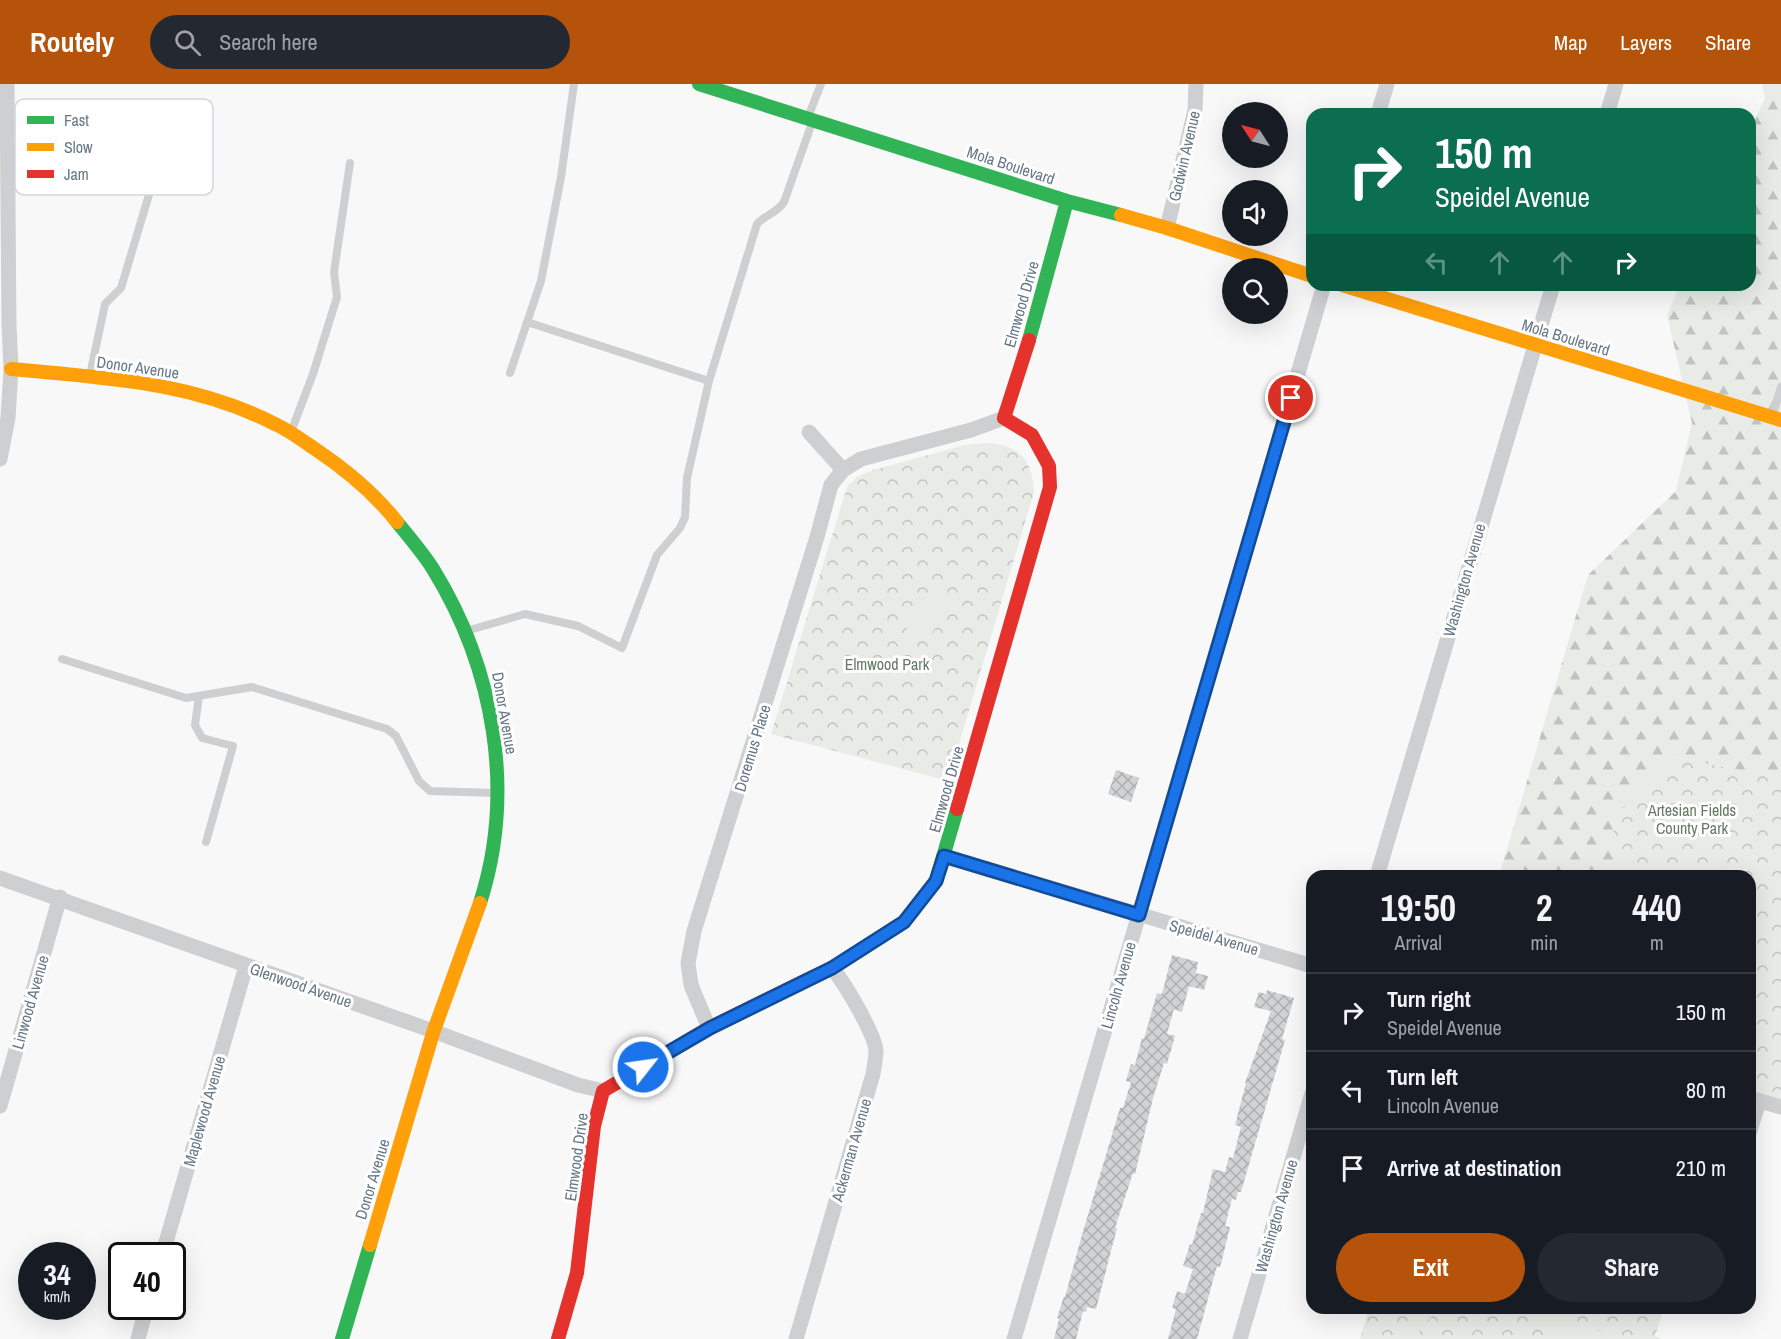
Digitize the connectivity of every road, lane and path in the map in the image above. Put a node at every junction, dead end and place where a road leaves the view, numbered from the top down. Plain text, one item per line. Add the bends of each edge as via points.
1 (7, 84) edge
2 (574, 84) edge
3 (699, 84) edge
4 (821, 84) edge
5 (1196, 84) edge
6 (1387, 84) edge
7 (1616, 84) edge
8 (1380, 108) edge
9 (1609, 108) edge
10 (811, 118) junction
11 (350, 163) dead end
12 (149, 195) edge
13 (1067, 201) junction
14 (1167, 228) junction
15 (1306, 274) edge
16 (1322, 291) edge
17 (1362, 291) edge
18 (1551, 291) edge
19 (527, 322) junction
20 (1534, 344) junction
21 (11, 369) junction
22 (510, 373) dead end
23 (90, 377) junction
24 (709, 381) junction
25 (1781, 387) edge
26 (1004, 418) junction
27 (1776, 419) edge
28 (291, 432) junction
29 (808, 432) dead end
30 (0, 459) edge
31 (843, 470) junction
32 (466, 631) junction
33 (62, 659) dead end
34 (200, 696) junction
35 (498, 793) junction
36 (206, 842) dead end
37 (944, 856) junction
38 (1379, 870) edge
39 (0, 878) edge
40 (60, 897) junction
41 (1139, 915) junction
42 (1306, 964) edge
43 (246, 966) junction
44 (832, 968) junction
45 (710, 1028) junction
46 (434, 1031) junction
47 (603, 1091) junction
48 (1756, 1100) edge
49 (0, 1106) edge
50 (1781, 1107) edge
51 (1306, 1114) edge
52 (1756, 1126) edge
53 (166, 1242) edge
54 (143, 1320) edge
55 (138, 1339) edge
56 (342, 1339) edge
57 (558, 1339) edge
58 (796, 1339) edge
59 (1014, 1339) edge
60 (1240, 1339) edge

1 - 21 street
2 - 19 lane via 541,281
3 - 10 street, Mola Boulevard
4 - 10 lane
5 - 14 street, Godwin Avenue via 1196,110
6 - 8 street
7 - 9 street
10 - 13 street, Mola Boulevard
10 - 24 lane via 784,202 756,224
11 - 28 lane via 334,272 337,297 314,374
12 - 23 lane via 121,288 105,304
13 - 14 street, Mola Boulevard
13 - 26 street, Elmwood Drive
14 - 15 street, Mola Boulevard
16 - 41 street, Lincoln Avenue
17 - 20 street, Mola Boulevard
18 - 20 street, Washington Avenue
19 - 22 lane
19 - 24 lane
20 - 27 street, Mola Boulevard
20 - 38 street, Washington Avenue
21 - 23 street, Donor Avenue
21 - 30 street
23 - 28 street, Donor Avenue via 170,386 211,397
24 - 32 lane via 687,478 685,517 657,555 622,648 578,626 525,614
25 - 27 lane
26 - 31 street via 861,459
26 - 37 street, Elmwood Drive via 1032,435 1049,466 1050,487
28 - 32 street, Donor Avenue via 354,476 386,506 434,568
29 - 31 street
31 - 45 street, Doremus Place via 831,485 694,931 688,963 691,985
32 - 35 street, Donor Avenue via 493,720
33 - 34 lane via 186,698
34 - 35 lane via 252,687 387,729 396,736 419,780 430,791
34 - 36 lane via 195,725 202,738 233,746
35 - 46 street, Donor Avenue via 487,884
37 - 41 street, Speidel Avenue
37 - 44 street, Elmwood Drive via 936,881 904,922
39 - 40 street, Glenwood Avenue
40 - 43 street, Glenwood Avenue
40 - 49 street, Linwood Avenue
41 - 42 street, Speidel Avenue
41 - 59 street, Lincoln Avenue
43 - 46 street, Glenwood Avenue
43 - 53 street, Maplewood Avenue
44 - 45 street, Elmwood Drive
44 - 58 street, Ackerman Avenue via 846,985 876,1050 873,1074
45 - 47 street, Elmwood Drive
46 - 47 street, Glenwood Avenue
46 - 56 street, Donor Avenue
47 - 57 street, Elmwood Drive via 594,1126 577,1273
48 - 50 street
48 - 52 lane
51 - 60 street, Washington Avenue
54 - 55 street

